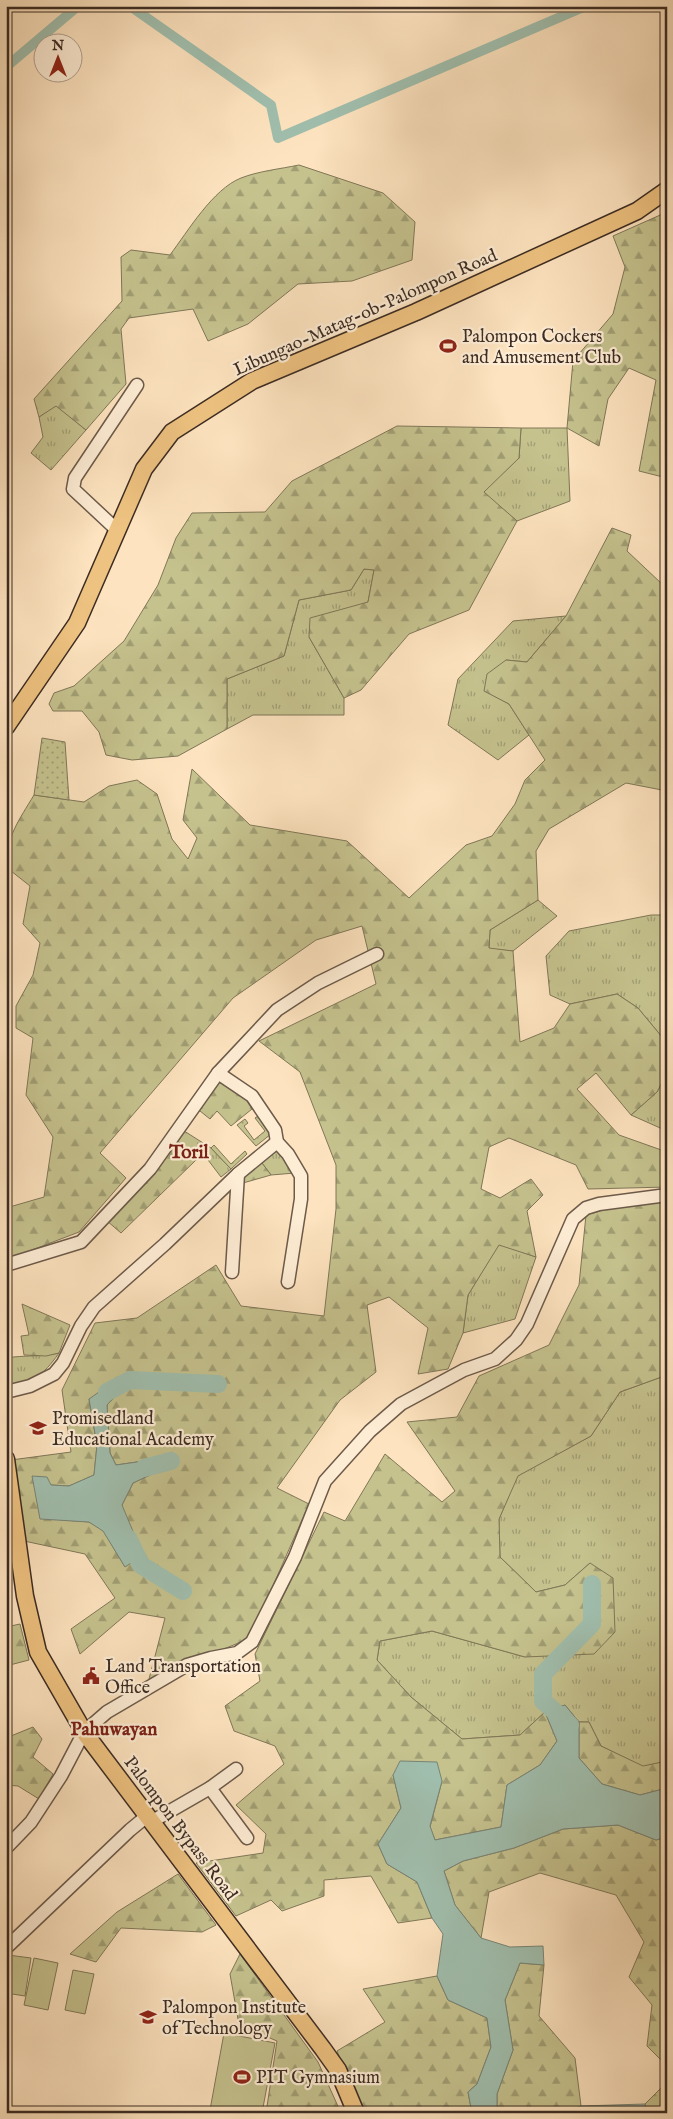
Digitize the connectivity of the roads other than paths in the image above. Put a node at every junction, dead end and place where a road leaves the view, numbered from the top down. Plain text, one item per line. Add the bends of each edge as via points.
1 (667, 190) edge
2 (137, 385) dead end
3 (117, 530) junction
4 (6, 727) edge
5 (377, 954) dead end
6 (218, 1073) junction
7 (277, 1142) junction
8 (238, 1174) junction
9 (667, 1195) edge
10 (6, 1266) edge
11 (232, 1272) dead end
12 (288, 1282) dead end
13 (6, 1392) edge
14 (6, 1458) edge
15 (84, 1732) junction
16 (236, 1769) dead end
17 (210, 1788) junction
18 (149, 1819) junction
19 (247, 1838) dead end
20 (6, 1848) edge
21 (6, 1948) edge
22 (356, 2113) edge

1 - 3 main road, Libungao-Matag-ob-Palompon Road via 637,211 416,312 252,380 172,432 144,469
2 - 3 street via 75,478 73,489
3 - 4 main road, Libungao-Matag-ob-Palompon Road via 76,623
5 - 6 street via 318,983 277,1010
6 - 7 street via 252,1096 275,1130
6 - 10 street via 150,1169 81,1242
7 - 8 street
7 - 12 street via 301,1176 301,1199
8 - 11 street
8 - 13 street via 94,1307 54,1374 30,1386
9 - 15 street via 586,1208 573,1219 527,1324 516,1340 495,1359 464,1370 401,1404 370,1431 325,1481 295,1557 252,1642 237,1653 187,1666 107,1712
14 - 15 main road, Palompon Bypass Road via 25,1596 38,1652
15 - 18 main road, Palompon Bypass Road
15 - 20 street via 61,1776 31,1822
16 - 17 street
17 - 18 street
17 - 19 street
18 - 21 street via 130,1830
18 - 22 main road, Palompon Bypass Road via 338,2070

